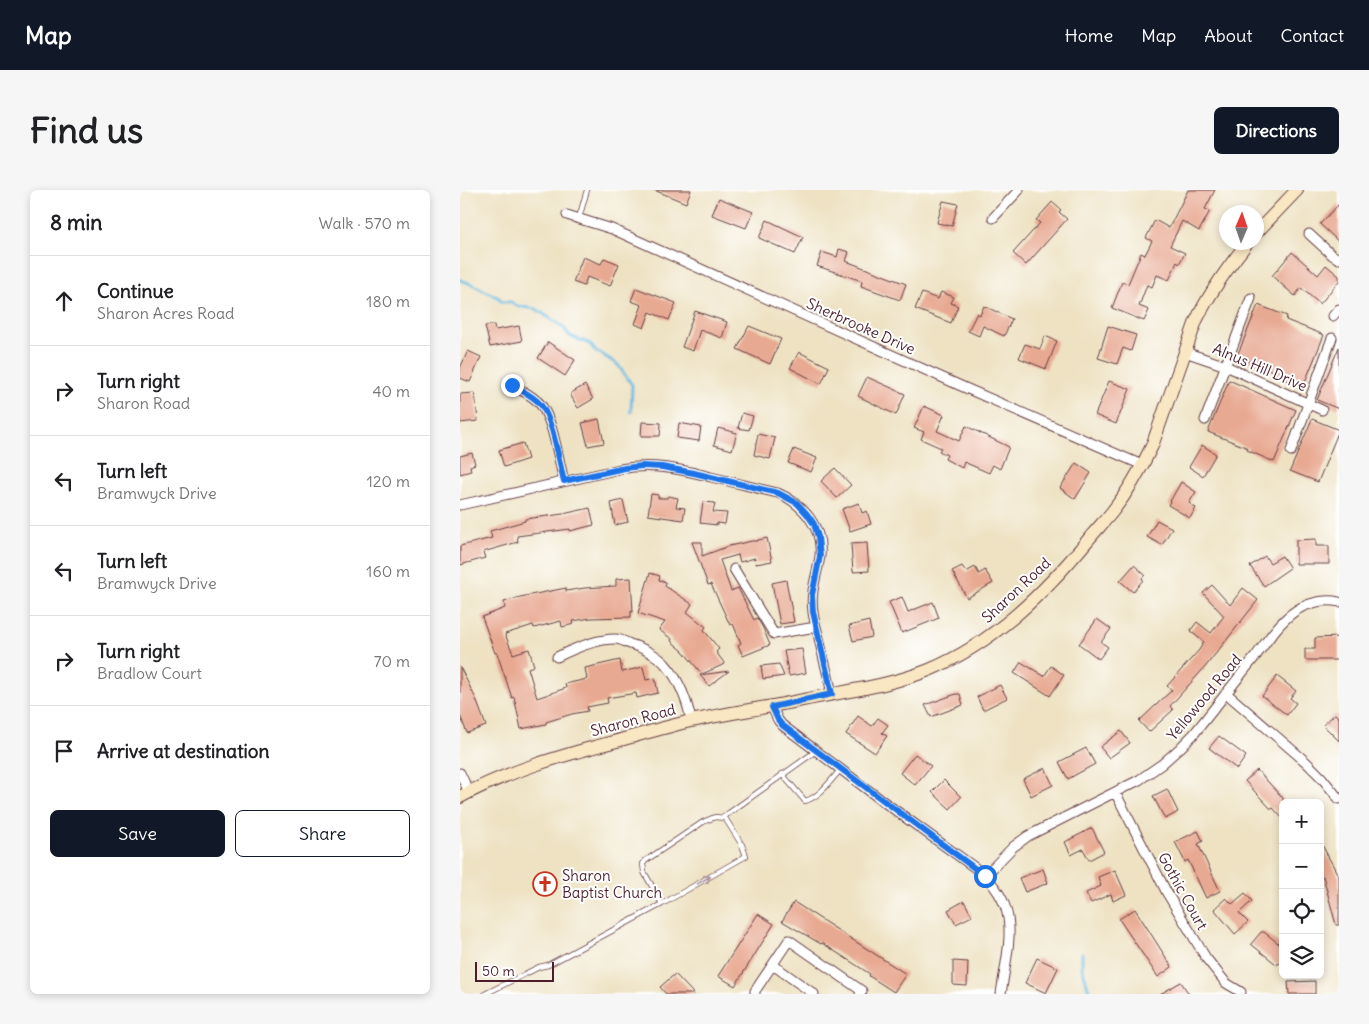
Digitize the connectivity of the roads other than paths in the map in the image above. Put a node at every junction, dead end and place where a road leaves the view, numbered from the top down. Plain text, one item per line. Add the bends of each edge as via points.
1 (587, 190) edge
2 (1019, 190) edge
3 (1297, 190) edge
4 (567, 215) dead end
5 (579, 218) junction
6 (993, 218) dead end
7 (1264, 225) edge
8 (1310, 234) dead end
9 (1242, 250) edge
10 (1339, 259) edge
11 (1251, 298) dead end
12 (1332, 338) dead end
13 (1185, 352) junction
14 (1226, 366) junction
15 (512, 385) dead end
16 (1309, 404) junction
17 (1322, 410) dead end
18 (1205, 420) dead end
19 (1291, 451) dead end
20 (1142, 466) junction
21 (564, 481) junction
22 (460, 505) edge
23 (734, 568) dead end
24 (1339, 602) edge
25 (816, 627) junction
26 (556, 657) dead end
27 (1226, 693) junction
28 (832, 694) junction
29 (772, 707) junction
30 (691, 721) junction
31 (816, 750) junction
32 (840, 769) junction
33 (460, 773) edge
34 (782, 774) junction
35 (1115, 792) junction
36 (465, 794) edge
37 (1339, 799) edge
38 (722, 818) junction
39 (985, 876) junction
40 (662, 904) junction
41 (773, 965) junction
42 (1241, 992) dead end
43 (485, 994) edge
44 (755, 994) edge
45 (814, 994) edge
46 (860, 994) edge
47 (1000, 994) edge

1 - 5 lane
2 - 6 street
3 - 7 main road
4 - 5 street, Sherbrooke Drive
5 - 20 street, Sherbrooke Drive via 612,228
8 - 10 street
9 - 13 main road, Sharon Road via 1203,305
11 - 14 street
12 - 16 street
13 - 14 street, Alnus Hill Drive
13 - 20 main road, Sharon Road
14 - 16 street, Alnus Hill Drive
14 - 18 street
15 - 21 street via 532,397 548,416
16 - 17 street, Alnus Hill Drive
16 - 19 street
20 - 28 main road, Sharon Road via 1112,512 1076,555 1038,596 991,636 920,673
21 - 22 street
21 - 25 street via 625,468 656,466 789,498 806,513 818,537 820,556 812,595
23 - 25 street via 774,634
24 - 27 street, Yellowood Road via 1314,603 1290,615
25 - 28 street
26 - 30 street via 617,639 640,647 666,664 680,687
27 - 35 street, Yellowood Road via 1180,748 1162,764
27 - 37 street via 1306,762
28 - 29 main road, Sharon Road
29 - 30 main road, Sharon Road
29 - 31 street via 782,725
30 - 36 main road, Sharon Road via 561,756 516,771
31 - 32 street
31 - 34 lane
32 - 34 lane via 820,792 805,801
32 - 39 street
33 - 36 street
34 - 38 lane
35 - 39 street, Yellowood Road via 1028,836
35 - 42 street, Gothic Court via 1166,893 1206,958 1226,983
38 - 40 lane via 703,822 642,864
40 -> 38 lane via 746,856 725,818
39 - 47 street via 1003,901 1009,923
40 - 43 lane via 548,965
41 - 44 street
41 - 45 street
41 - 46 street via 789,940 862,991

